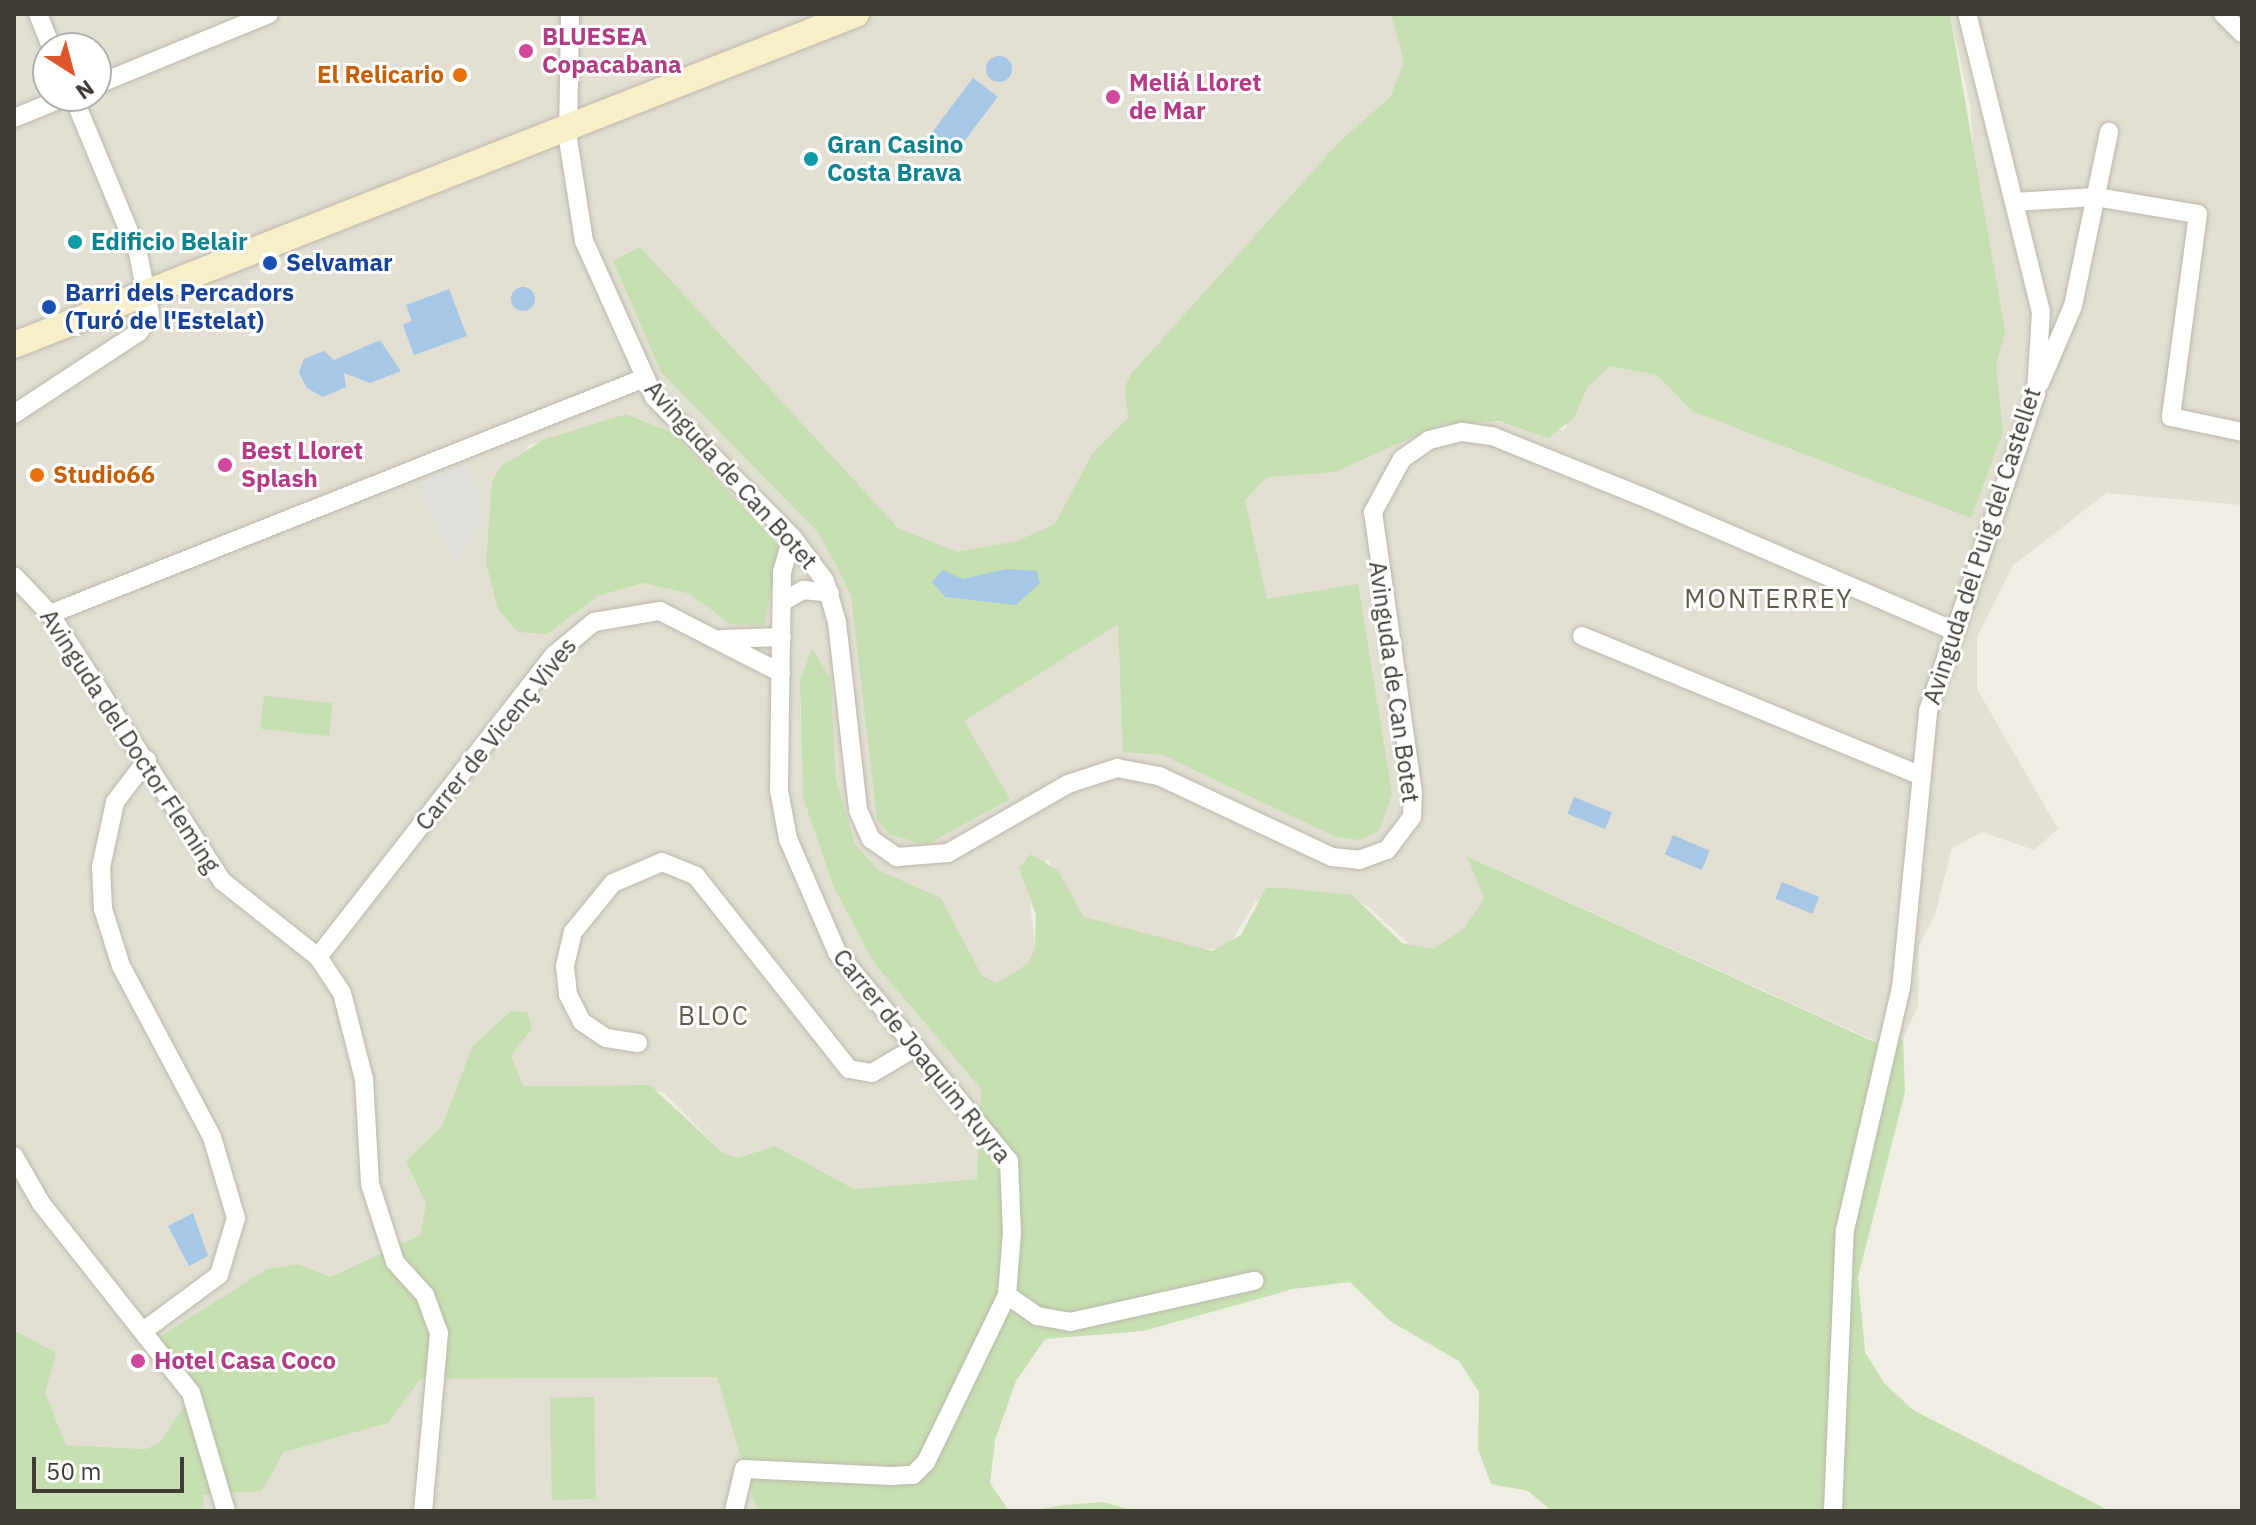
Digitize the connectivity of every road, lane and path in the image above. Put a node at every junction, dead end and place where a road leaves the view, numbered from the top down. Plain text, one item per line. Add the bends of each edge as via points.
1 (269, 14) edge
2 (570, 14) edge
3 (820, 14) edge
4 (856, 14) edge
5 (1967, 14) edge
6 (112, 78) edge
7 (77, 112) edge
8 (567, 126) junction
9 (2109, 132) dead end
10 (2096, 197) junction
11 (2014, 202) junction
12 (147, 290) junction
13 (14, 345) edge
14 (642, 379) junction
15 (2036, 393) junction
16 (14, 414) edge
17 (2242, 432) edge
18 (792, 537) junction
19 (806, 553) junction
20 (14, 576) edge
21 (830, 593) junction
22 (784, 601) junction
23 (50, 614) junction
24 (1952, 630) junction
25 (1582, 636) dead end
26 (782, 637) junction
27 (722, 639) junction
28 (781, 673) junction
29 (147, 760) junction
30 (1920, 775) junction
31 (318, 957) junction
32 (638, 1043) dead end
33 (916, 1047) junction
34 (14, 1156) edge
35 (1254, 1281) dead end
36 (1007, 1295) junction
37 (146, 1329) junction
38 (226, 1511) edge
39 (423, 1511) edge
40 (734, 1511) edge
41 (1833, 1511) edge

1 - 6 street
2 - 8 street, Avinguda de Can Botet
3 - 8 main road via 596,105
4 - 8 main road
5 - 11 street, Avinguda del Puig del Castellet
7 - 12 street
8 - 12 main road
8 - 14 street, Avinguda de Can Botet via 580,228
9 - 10 street
10 - 11 street
10 - 15 street via 2073,306
10 - 17 street via 2198,214 2171,417
11 - 15 street, Avinguda del Puig del Castellet via 2041,312
12 - 13 main road
12 - 16 street via 150,314 139,332
14 - 18 street, Avinguda de Can Botet
14 - 23 street
15 - 24 street, Avinguda del Puig del Castellet
18 - 19 street, Avinguda de Can Botet
18 - 22 street, Carrer de Joaquim Ruyra via 782,572
19 - 21 street, Avinguda de Can Botet
19 - 22 street, Carrer de Joaquim Ruyra
20 - 23 street, Avinguda del Doctor Fleming
21 - 22 street via 803,590
21 - 24 street, Avinguda de Can Botet via 862,826 882,850 914,860 948,853 1068,784 1117,768 1159,776 1332,857 1359,860 1387,850 1412,817 1413,793 1373,512 1402,459 1429,440 1462,432 1492,436 1648,499
22 - 26 street, Carrer de Joaquim Ruyra
23 - 29 street, Avinguda del Doctor Fleming
24 - 30 street, Avinguda del Puig del Castellet via 1928,711
25 - 30 street
26 - 27 street, Carrer de Vicenç Vives
26 - 28 street, Carrer de Joaquim Ruyra
27 - 28 street, Carrer de Vicenç Vives
27 - 31 street, Carrer de Vicenç Vives via 674,615 642,609 579,632
28 - 33 street, Carrer de Joaquim Ruyra via 779,790 797,864 837,952
29 - 31 street, Avinguda del Doctor Fleming via 222,881
29 - 37 street via 115,802 101,867 103,909 121,966 212,1137 236,1218 228,1258 213,1282
30 - 41 street, Avinguda del Puig del Castellet via 1918,871 1901,988 1845,1230
31 - 39 street, Avinguda del Doctor Fleming via 350,1016 364,1079 368,1174 388,1247 436,1318 441,1352
32 - 33 street via 606,1038 582,1022 568,995 565,966 573,932 613,883 662,862 696,876 849,1069 872,1073
33 - 36 street, Carrer de Joaquim Ruyra via 1012,1165
34 - 37 street via 41,1203
35 - 36 street via 1070,1322 1037,1316
36 - 40 street, Carrer de Joaquim Ruyra via 926,1462 913,1475 760,1465 744,1469
37 - 38 street via 201,1414

